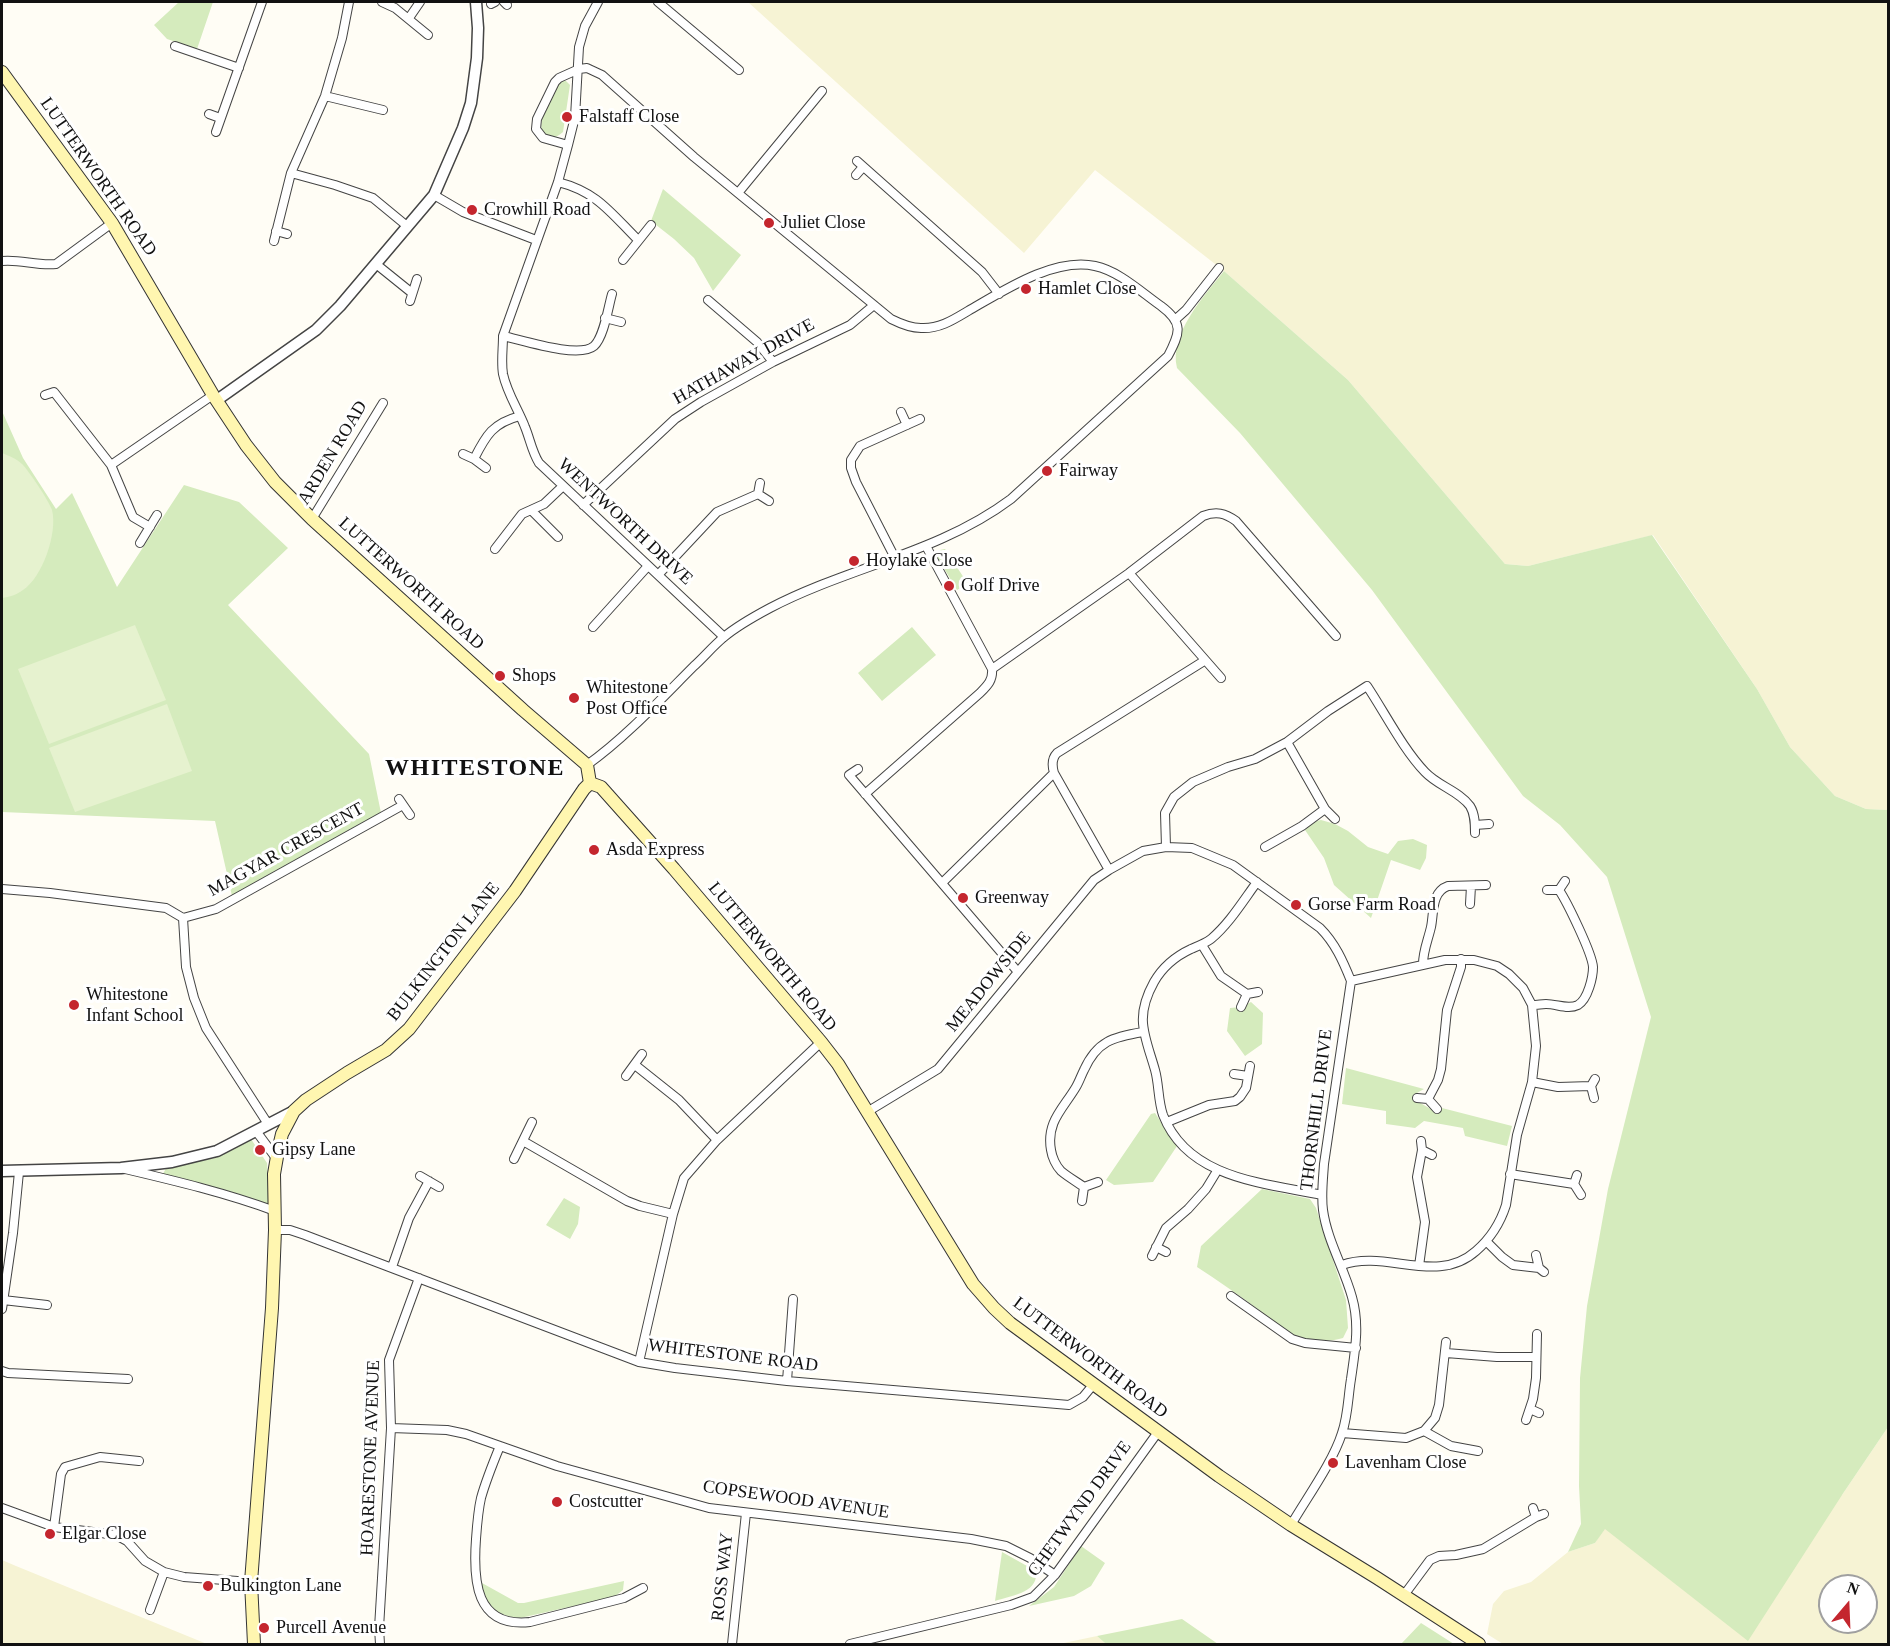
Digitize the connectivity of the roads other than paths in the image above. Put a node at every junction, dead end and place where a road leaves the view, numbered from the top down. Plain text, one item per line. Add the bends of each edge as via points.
1 (262, 2) edge
2 (350, 2) edge
3 (382, 2) edge
4 (420, 2) edge
5 (476, 2) edge
6 (598, 2) edge
7 (658, 2) edge
8 (409, 18) junction
9 (428, 35) dead end
10 (176, 46) dead end
11 (239, 68) junction
12 (579, 69) junction
13 (739, 70) dead end
14 (2, 72) edge
15 (822, 91) dead end
16 (326, 96) junction
17 (379, 106) dead end
18 (209, 114) dead end
19 (220, 118) junction
20 (216, 132) dead end
21 (568, 146) junction
22 (291, 173) junction
23 (855, 175) dead end
24 (558, 182) junction
25 (738, 193) junction
26 (434, 195) junction
27 (112, 223) junction
28 (651, 225) dead end
29 (407, 226) junction
30 (276, 231) junction
31 (287, 234) dead end
32 (536, 240) junction
33 (638, 240) junction
34 (274, 241) dead end
35 (623, 260) dead end
36 (2, 261) edge
37 (376, 264) junction
38 (1220, 268) dead end
39 (417, 279) dead end
40 (612, 294) dead end
41 (999, 294) junction
42 (708, 300) dead end
43 (874, 305) junction
44 (605, 318) junction
45 (1176, 319) junction
46 (621, 322) dead end
47 (503, 336) junction
48 (773, 362) junction
49 (45, 395) dead end
50 (215, 398) junction
51 (383, 403) dead end
52 (901, 412) dead end
53 (520, 416) junction
54 (920, 419) dead end
55 (907, 425) junction
56 (463, 454) dead end
57 (474, 459) junction
58 (111, 465) junction
59 (486, 468) dead end
60 (760, 483) dead end
61 (563, 486) junction
62 (758, 494) junction
63 (769, 501) dead end
64 (583, 505) junction
65 (531, 510) junction
66 (158, 515) dead end
67 (312, 519) junction
68 (150, 527) junction
69 (558, 537) dead end
70 (140, 543) dead end
71 (926, 546) junction
72 (495, 549) dead end
73 (895, 558) junction
74 (648, 566) junction
75 (1129, 573) junction
76 (658, 574) junction
77 (593, 627) dead end
78 (1336, 636) dead end
79 (724, 637) junction
80 (1204, 661) junction
81 (992, 669) junction
82 (1221, 678) dead end
83 (1287, 742) junction
84 (586, 765) junction
85 (858, 769) dead end
86 (1054, 773) junction
87 (590, 783) junction
88 (865, 794) junction
89 (1325, 809) junction
90 (410, 815) dead end
91 (1335, 819) dead end
92 (1489, 824) dead end
93 (1166, 847) junction
94 (1265, 847) dead end
95 (1109, 870) junction
96 (1564, 881) dead end
97 (1257, 882) junction
98 (942, 883) junction
99 (1486, 885) dead end
100 (1471, 886) junction
101 (2, 889) edge
102 (1547, 890) dead end
103 (1559, 890) junction
104 (1470, 904) dead end
105 (183, 918) junction
106 (1202, 945) junction
107 (1461, 960) junction
108 (1423, 964) junction
109 (1018, 972) junction
110 (1351, 981) junction
111 (1258, 992) dead end
112 (1247, 994) junction
113 (1532, 1005) junction
114 (1241, 1008) dead end
115 (1143, 1032) junction
116 (822, 1042) junction
117 (642, 1053) dead end
118 (635, 1065) junction
119 (1250, 1066) dead end
120 (1234, 1074) dead end
121 (626, 1076) dead end
122 (1248, 1076) junction
123 (1532, 1082) junction
124 (1417, 1098) dead end
125 (1594, 1098) dead end
126 (1428, 1099) junction
127 (1437, 1109) dead end
128 (294, 1111) junction
129 (867, 1112) junction
130 (532, 1122) dead end
131 (1167, 1122) junction
132 (268, 1124) junction
133 (256, 1131) junction
134 (717, 1140) junction
135 (523, 1141) junction
136 (1432, 1155) dead end
137 (276, 1158) junction
138 (514, 1159) dead end
139 (122, 1168) junction
140 (2, 1171) edge
141 (1217, 1171) junction
142 (19, 1172) junction
143 (1510, 1174) junction
144 (1577, 1175) dead end
145 (420, 1176) dead end
146 (429, 1181) junction
147 (1098, 1182) dead end
148 (1574, 1184) junction
149 (440, 1187) dead end
150 (1084, 1187) junction
151 (1322, 1195) junction
152 (1581, 1195) dead end
153 (1082, 1201) dead end
154 (275, 1211) junction
155 (673, 1214) junction
156 (275, 1230) junction
157 (1487, 1242) junction
158 (1156, 1247) junction
159 (1166, 1252) dead end
160 (1152, 1256) dead end
161 (1536, 1256) dead end
162 (1342, 1265) junction
163 (1419, 1266) junction
164 (392, 1267) junction
165 (419, 1278) junction
166 (1231, 1296) dead end
167 (793, 1299) dead end
168 (2, 1304) edge
169 (47, 1305) dead end
170 (1537, 1334) dead end
171 (1446, 1342) dead end
172 (1356, 1348) junction
173 (1446, 1353) junction
174 (1535, 1357) junction
175 (639, 1362) junction
176 (2, 1371) edge
177 (128, 1379) dead end
178 (787, 1381) junction
179 (1093, 1385) junction
180 (1530, 1409) junction
181 (1539, 1413) dead end
182 (1526, 1420) dead end
183 (391, 1428) junction
184 (1424, 1431) junction
185 (1158, 1432) junction
186 (1342, 1433) junction
187 (500, 1446) junction
188 (1478, 1451) dead end
189 (139, 1461) dead end
190 (2, 1508) edge
191 (746, 1513) junction
192 (1538, 1513) dead end
193 (1291, 1525) junction
194 (54, 1527) junction
195 (164, 1572) junction
196 (1055, 1575) junction
197 (251, 1582) junction
198 (642, 1588) dead end
199 (1404, 1595) junction
200 (150, 1610) dead end
201 (254, 1644) edge
202 (380, 1644) edge
203 (732, 1644) edge
204 (850, 1644) edge
205 (1479, 1644) edge

1 - 11 street
2 - 16 street
3 - 8 street
4 - 8 street
5 - 26 street via 477,58 471,103
6 - 12 street, WENTWORTH DRIVE via 579,47
7 - 13 street
8 - 9 street
10 - 11 street
11 - 19 street
12 - 21 street, WENTWORTH DRIVE
12 - 21 street via 555,82 537,118 537,129 543,138
12 - 25 street via 602,75
14 - 27 main road, LUTTERWORTH ROAD
15 - 25 street
16 - 17 street
16 - 22 street
18 - 19 street
19 - 20 street
21 - 24 street, WENTWORTH DRIVE
22 - 29 street via 373,198
22 - 30 street
23 - 41 street via 860,164 982,272
24 - 32 street, WENTWORTH DRIVE
24 - 33 street via 597,198
25 - 43 street
26 - 29 street
26 - 32 street via 463,212
27 - 36 street via 56,264
27 - 50 main road, LUTTERWORTH ROAD
28 - 33 street
29 - 37 street
30 - 31 street
30 - 34 street
32 - 47 street, WENTWORTH DRIVE
33 - 35 street
37 - 39 street via 411,297
37 - 50 street via 316,330
38 - 45 street
40 - 44 street
41 - 43 street via 943,326 922,329 905,326
41 - 45 street via 1046,270 1064,265 1094,266 1121,278
42 - 48 street via 757,342
43 - 48 street, HATHAWAY DRIVE via 850,325
44 - 46 street
44 - 47 street via 601,336 594,346 583,351 559,350
45 - 71 street via 1179,330 1168,356 1116,404 1011,499 989,515
47 - 53 street, WENTWORTH DRIVE via 504,375
48 - 64 street, HATHAWAY DRIVE via 675,419
49 - 58 street via 54,392
50 - 58 street
50 - 67 main road, LUTTERWORTH ROAD via 275,482
51 - 67 street, ARDEN ROAD
52 - 55 street
53 - 57 street via 493,428
53 - 61 street, WENTWORTH DRIVE via 534,455
54 - 55 street
55 - 73 street via 860,446 851,460 856,482
56 - 57 street
57 - 59 street
58 - 68 street via 133,517
60 - 62 street
61 - 64 street, WENTWORTH DRIVE
61 - 65 street
62 - 63 street
62 - 76 street via 717,513
64 - 74 street, WENTWORTH DRIVE
65 - 69 street
65 - 72 street via 522,514
66 - 68 street
67 - 84 main road, LUTTERWORTH ROAD
68 - 70 street
71 - 73 street
71 - 81 street
73 - 79 street via 770,608
74 - 76 street, WENTWORTH DRIVE
74 - 77 street
75 - 78 street via 1203,516 1219,513 1236,521
75 - 80 street
75 - 81 street
76 - 79 street, WENTWORTH DRIVE
79 - 84 street
80 - 82 street
80 - 86 street via 1057,753 1052,763
81 - 88 street via 988,685
83 - 89 street
83 - 92 street via 1367,686 1417,764 1464,798 1473,811 1475,829
83 - 93 street via 1193,783 1174,797 1166,813
84 - 87 main road
85 - 88 street via 849,775
86 - 95 street
86 - 98 street
87 - 116 main road, LUTTERWORTH ROAD via 601,787
87 - 128 main road, BULKINGTON LANE via 515,891 409,1029 386,1050
88 - 98 street
89 - 91 street
89 - 94 street via 1277,846
90 - 105 street, MAGYAR CRESCENT via 401,802 216,909
93 - 95 street via 1143,852
93 - 97 street via 1192,848 1233,865
95 - 109 street, MEADOWSIDE via 1094,880
96 - 103 street
97 - 106 street via 1219,931
97 - 110 street via 1320,928 1339,953
98 - 109 street
99 - 100 street
100 - 104 street
100 - 108 street via 1448,886 1436,898
101 - 105 street via 166,908
102 - 103 street
103 - 113 street via 1593,966 1587,994 1577,1005
105 - 132 street via 186,967 206,1028
106 - 112 street via 1221,976
106 - 115 street via 1180,954 1158,975 1145,1006
107 - 108 street
107 - 113 street via 1497,966 1523,988
107 - 126 street via 1448,1010 1441,1069
108 - 110 street
109 - 129 street, MEADOWSIDE via 938,1069
110 - 151 street, THORNHILL DRIVE
111 - 112 street
112 - 114 street
113 - 123 street via 1536,1046
115 - 131 street
115 - 150 street via 1109,1040 1094,1051 1078,1085 1053,1122 1050,1142 1057,1165
116 - 129 main road, LUTTERWORTH ROAD
116 - 134 street
117 - 118 street
118 - 121 street
118 - 134 street via 679,1100
119 - 122 street
120 - 122 street
122 - 131 street via 1246,1088 1235,1101 1209,1105
123 - 125 street via 1558,1087 1593,1083
123 - 143 street
124 - 126 street
126 - 127 street
128 - 132 street
128 - 137 main road, BULKINGTON LANE
129 - 179 main road, LUTTERWORTH ROAD via 974,1284 1010,1323
130 - 135 street
131 - 141 street via 1184,1148
132 - 133 street
133 - 137 street
133 - 139 street via 197,1157
134 - 155 street via 684,1178
135 - 138 street
135 - 155 street via 627,1201
136 - 163 street via 1422,1145 1417,1177 1425,1222
137 - 154 main road, BULKINGTON LANE
139 - 142 street
139 - 154 street via 238,1197
140 - 142 street
141 - 151 street
141 - 158 street via 1200,1196 1166,1228
142 - 168 street
143 - 148 street
143 - 157 street via 1506,1205
144 - 148 street
145 - 146 street
146 - 149 street
146 - 164 street via 409,1218
147 - 150 street
148 - 152 street
150 - 153 street
151 - 162 street, THORNHILL DRIVE via 1329,1234
154 - 156 main road, BULKINGTON LANE
155 - 175 street
156 - 164 street, WHITESTONE ROAD via 290,1230
156 - 197 main road, BULKINGTON LANE
157 - 161 street via 1513,1265 1542,1270
157 - 163 street via 1454,1264
158 - 159 street
158 - 160 street
162 - 163 street via 1369,1259
162 - 172 street, THORNHILL DRIVE via 1355,1308
164 - 165 street, WHITESTONE ROAD
165 - 175 street, WHITESTONE ROAD
165 - 183 street, HOARESTONE AVENUE via 389,1360
166 - 172 street via 1292,1339
167 - 178 street
168 - 169 street
170 - 174 street
171 - 173 street
172 - 186 street, THORNHILL DRIVE
173 - 174 street
173 - 184 street via 1439,1405 1435,1418
174 - 180 street via 1536,1378
175 - 178 street, WHITESTONE ROAD
176 - 177 street
178 - 179 street, WHITESTONE ROAD via 1069,1405
179 - 185 main road, LUTTERWORTH ROAD
180 - 181 street
180 - 182 street
183 - 187 street, COPSEWOOD AVENUE via 447,1430
183 - 202 street, HOARESTONE AVENUE
184 - 186 street via 1406,1438
184 - 188 street via 1451,1446
185 - 193 main road, LUTTERWORTH ROAD
185 - 196 street, CHETWYND DRIVE
186 - 193 street, THORNHILL DRIVE
187 - 191 street, COPSEWOOD AVENUE via 608,1481 709,1508
187 - 198 street via 481,1499 475,1552 477,1588 484,1605 508,1622 530,1622 624,1598
189 - 194 street via 100,1457 65,1467
190 - 194 street
191 - 196 street, COPSEWOOD AVENUE via 1006,1546
191 - 203 street, ROSS WAY
192 - 199 street via 1483,1549 1434,1557
193 - 199 main road, LUTTERWORTH ROAD
194 - 195 street via 116,1535
195 - 197 street
195 - 200 street
196 - 204 street, CHETWYND DRIVE via 1033,1597 1011,1605
197 - 201 main road, BULKINGTON LANE
199 - 205 main road, LUTTERWORTH ROAD

